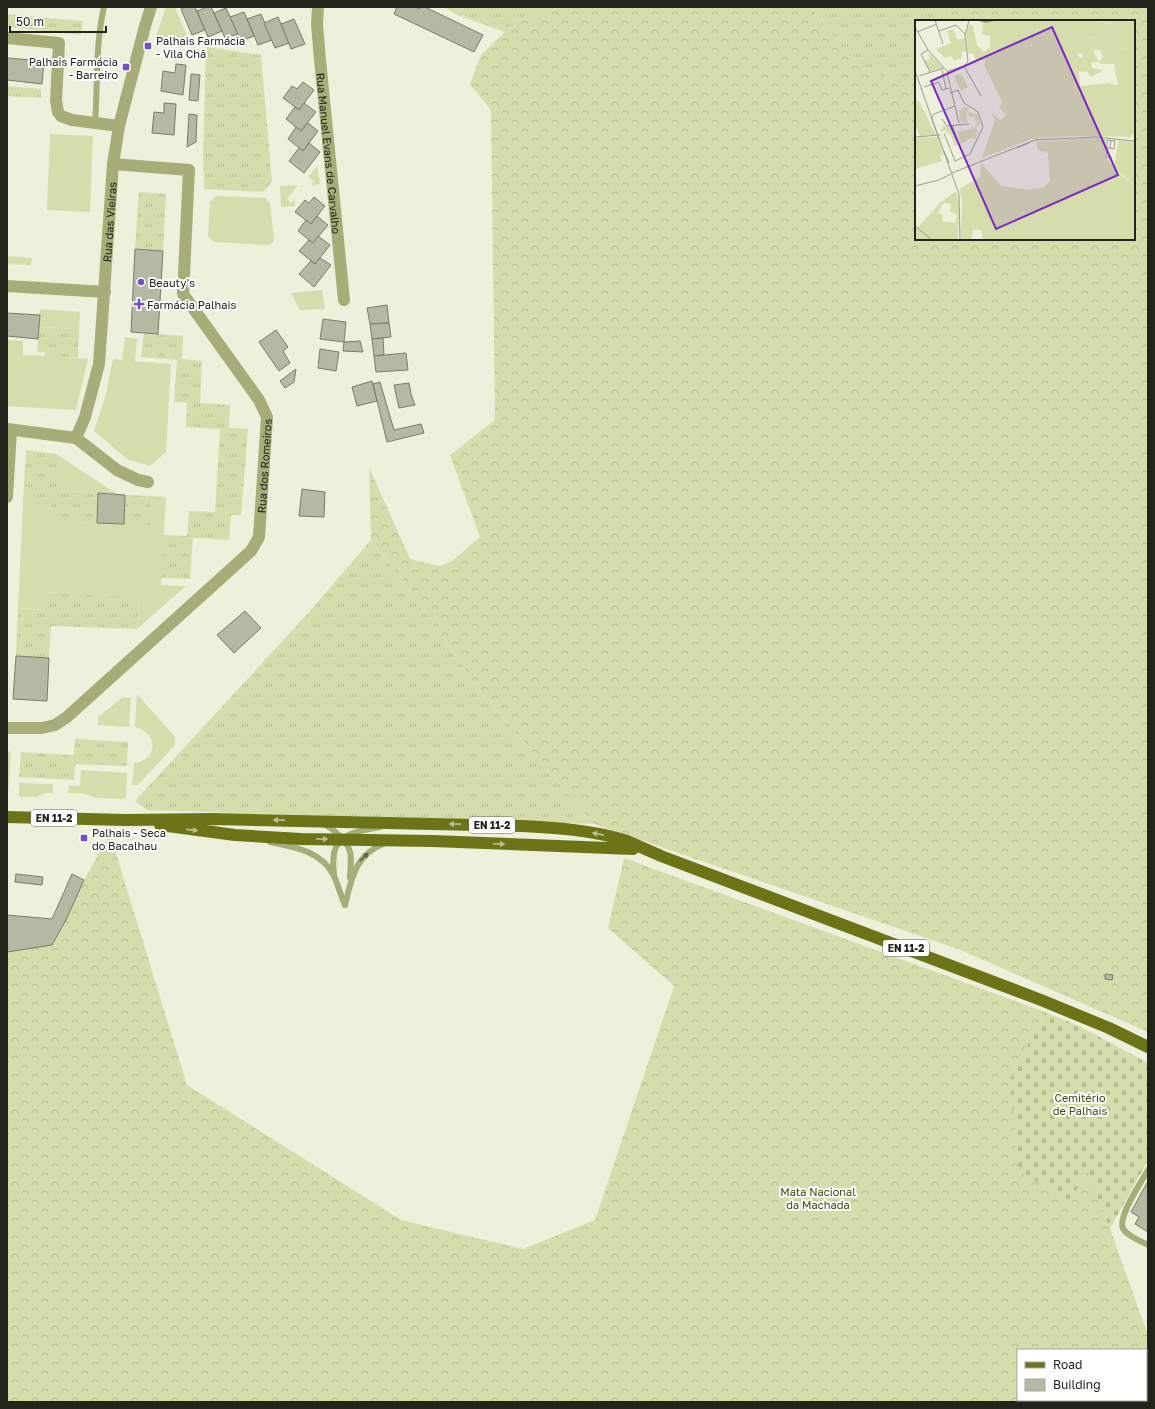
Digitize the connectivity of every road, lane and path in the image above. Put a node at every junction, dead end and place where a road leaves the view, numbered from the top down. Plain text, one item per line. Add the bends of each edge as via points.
1 (104, 7) edge
2 (151, 7) edge
3 (318, 7) edge
4 (7, 38) edge
5 (95, 124) junction
6 (119, 126) junction
7 (113, 164) junction
8 (7, 286) edge
9 (105, 292) junction
10 (344, 300) dead end
11 (9, 429) edge
12 (76, 438) junction
13 (148, 482) dead end
14 (7, 497) edge
15 (7, 728) edge
16 (7, 817) edge
17 (126, 820) junction
18 (318, 821) junction
19 (399, 823) junction
20 (235, 835) junction
21 (342, 840) junction
22 (390, 840) junction
23 (661, 856) junction
24 (334, 875) junction
25 (350, 884) junction
26 (1148, 1047) edge
27 (1148, 1170) edge
28 (1148, 1245) edge

1 - 5 lane via 98,34
2 - 6 street, Rua das Vieiras
3 - 10 street, Rua Manuel Evans de Carvalho via 320,60
4 - 5 street via 59,43 56,100 58,112 72,120
5 - 6 street
6 - 7 street, Rua das Vieiras
7 - 9 street, Rua das Vieiras
7 - 15 street, Rua dos Romeiros via 189,170 183,294 259,400 267,417 259,537 251,551 66,717 55,725 42,728
8 - 9 street
9 - 12 street, Rua das Vieiras via 99,364 87,410
11 - 12 street
11 - 14 street
12 - 13 street via 117,470
16 - 17 main road, EN 11-2
18 -> 17 main road, EN 11-2
17 -> 20 main road, EN 11-2
18 - 19 main road, EN 11-2
18 - 21 lane via 330,827
19 - 21 lane via 353,833
23 -> 19 main road, EN 11-2 via 617,839 567,829
20 -> 21 main road, EN 11-2
20 - 24 lane via 309,852 322,861
21 - 22 main road, EN 11-2
21 - 24 lane via 333,855
21 - 25 lane via 349,850
22 -> 23 main road, EN 11-2 via 620,848 642,850
25 -> 22 lane via 359,861 374,848
23 - 26 main road, EN 11-2 via 1027,995 1109,1028
24 - 25 lane via 345,906
27 - 28 lane via 1124,1213 1122,1228 1124,1232

